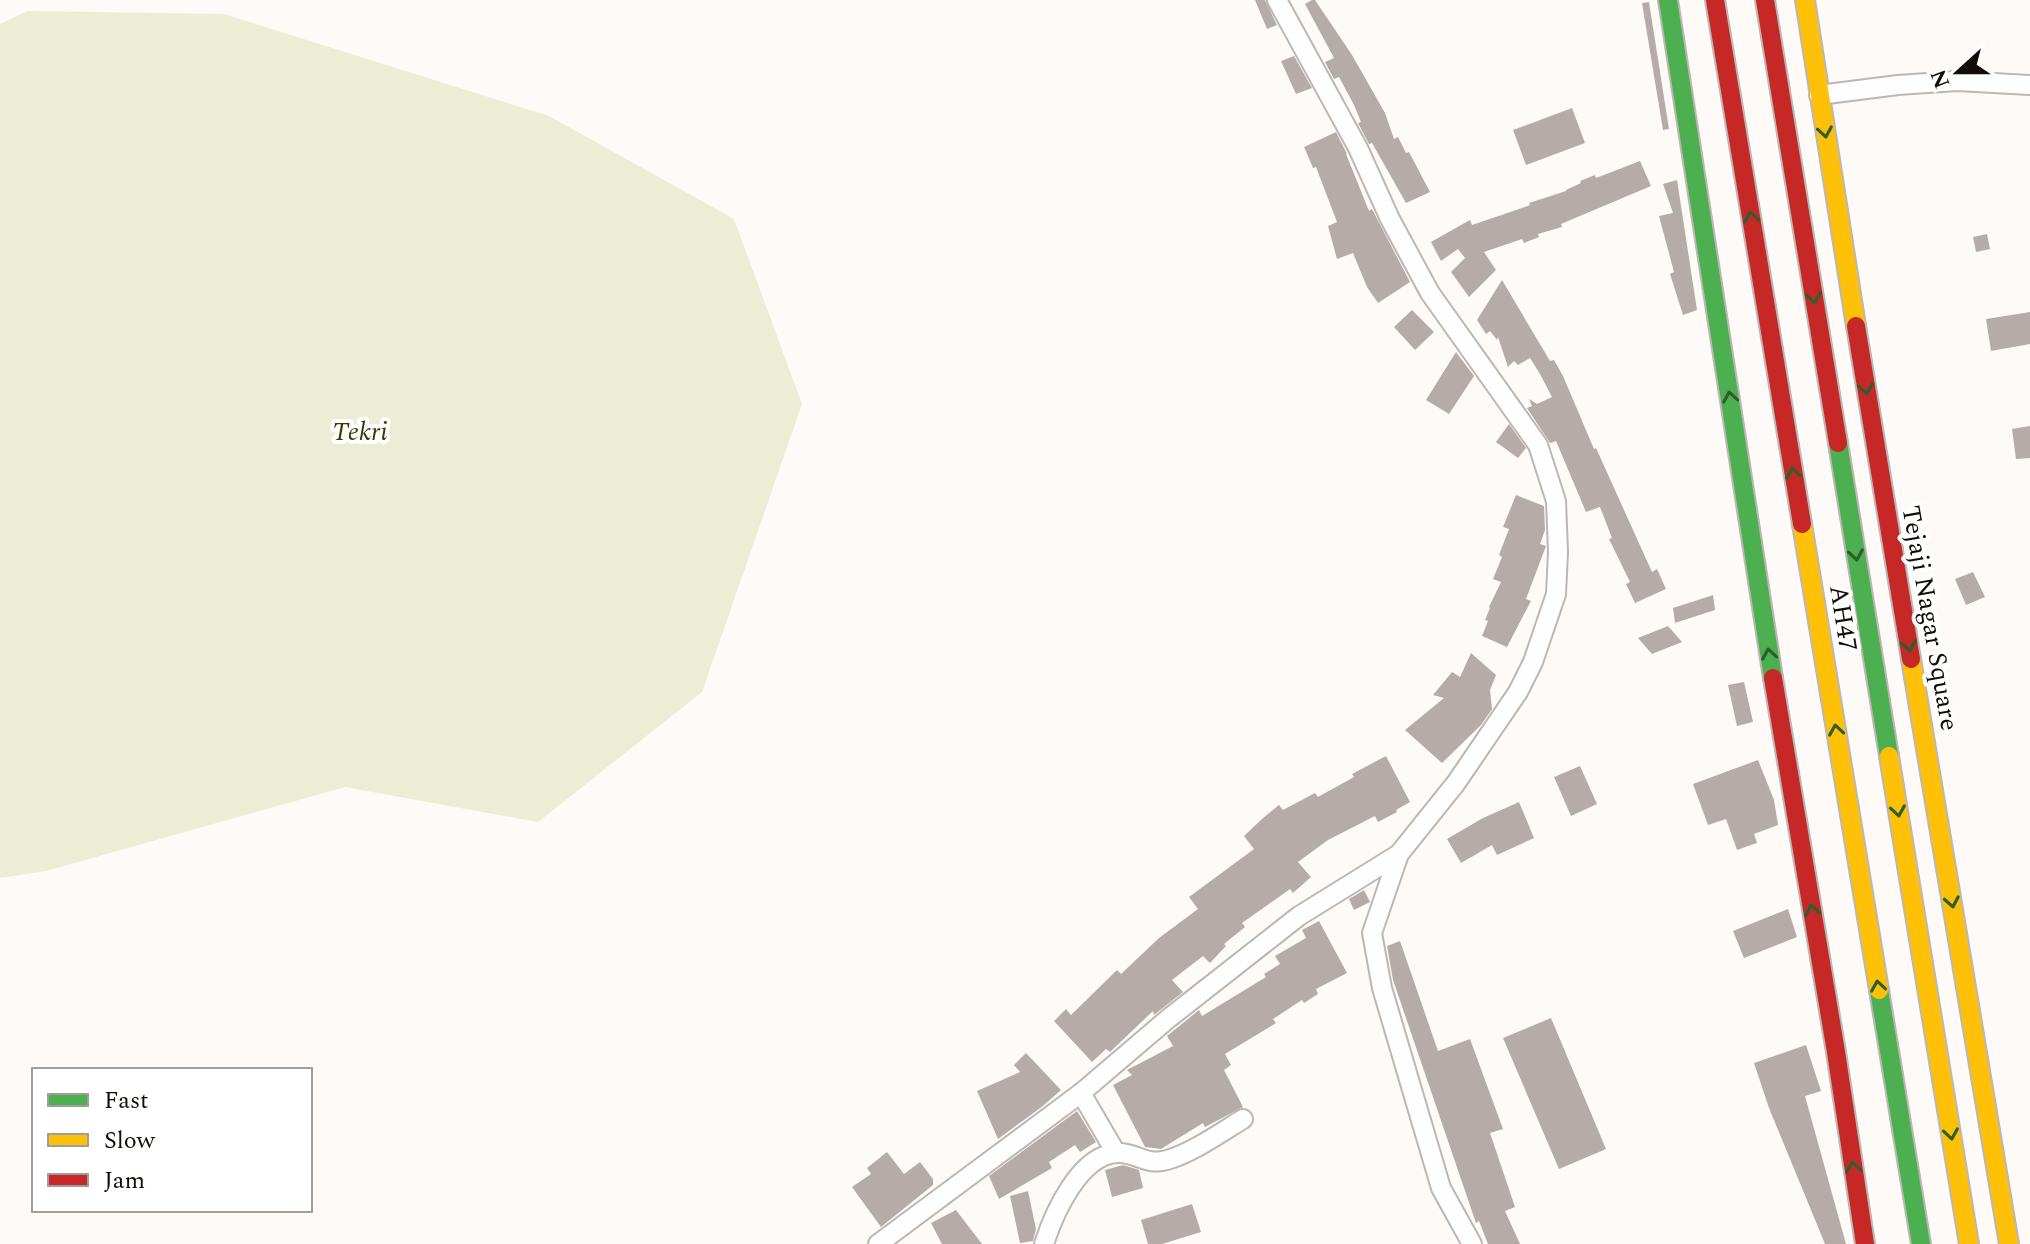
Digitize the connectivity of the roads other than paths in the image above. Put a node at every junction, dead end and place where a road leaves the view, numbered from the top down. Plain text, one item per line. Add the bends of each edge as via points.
1 (1277, 0) edge
2 (1668, 0) edge
3 (1715, 0) edge
4 (1765, 0) edge
5 (1805, 0) edge
6 (2030, 85) edge
7 (1819, 95) junction
8 (1399, 854) junction
9 (1081, 1093) junction
10 (1243, 1119) dead end
11 (1116, 1153) junction
12 (878, 1244) edge
13 (1044, 1244) edge
14 (1472, 1244) edge
15 (1865, 1244) edge
16 (1921, 1244) edge
17 (1969, 1244) edge
18 (2009, 1244) edge

1 - 8 street via 1430,293 1538,445 1556,501 1556,594 1533,662 1456,783
15 -> 2 main road
16 -> 3 main road, AH47
4 -> 17 main road, AH47
5 - 7 main road, Tejaji Nagar Square
6 - 7 street via 1957,81
7 -> 18 main road, Tejaji Nagar Square
8 - 9 street via 1299,916
8 - 14 street via 1372,933 1382,988 1441,1188
9 - 11 street
9 - 12 street
10 - 11 street via 1166,1160
11 - 13 street via 1097,1159 1073,1183

